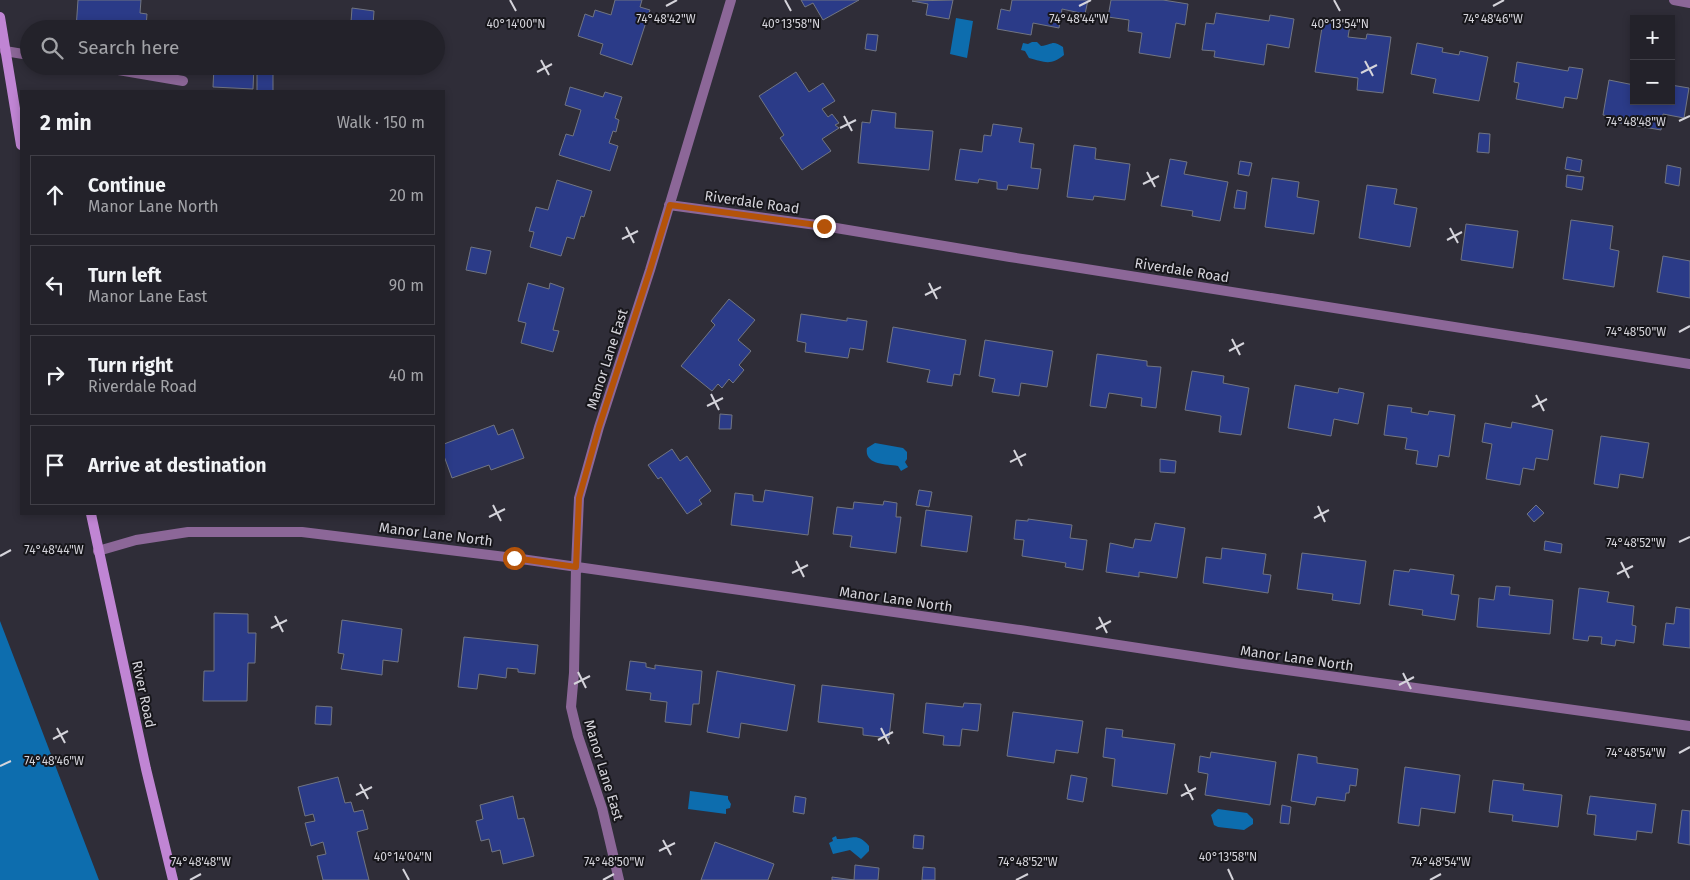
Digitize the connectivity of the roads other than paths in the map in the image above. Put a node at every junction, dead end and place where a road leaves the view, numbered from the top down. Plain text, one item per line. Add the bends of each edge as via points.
1 (731, 0) edge
2 (1674, 0) edge
3 (1690, 3) edge
4 (0, 17) edge
5 (6, 51) junction
6 (20, 53) edge
7 (144, 75) edge
8 (183, 82) dead end
9 (20, 139) edge
10 (670, 205) junction
11 (1690, 364) edge
12 (91, 515) edge
13 (98, 551) junction
14 (576, 567) junction
15 (1690, 726) edge
16 (173, 880) edge
17 (619, 880) edge

1 - 10 street, Manor Lane East
2 - 3 street
4 - 5 main road
5 - 6 street
5 - 9 main road
7 - 8 street
10 - 11 street, Riverdale Road via 824,226
10 - 14 street, Manor Lane East via 579,498
12 - 13 main road, River Road
13 - 14 street, Manor Lane North via 136,540 188,532 302,532
13 - 16 main road, River Road
14 - 15 street, Manor Lane North
14 - 17 street, Manor Lane East via 571,707 602,808

